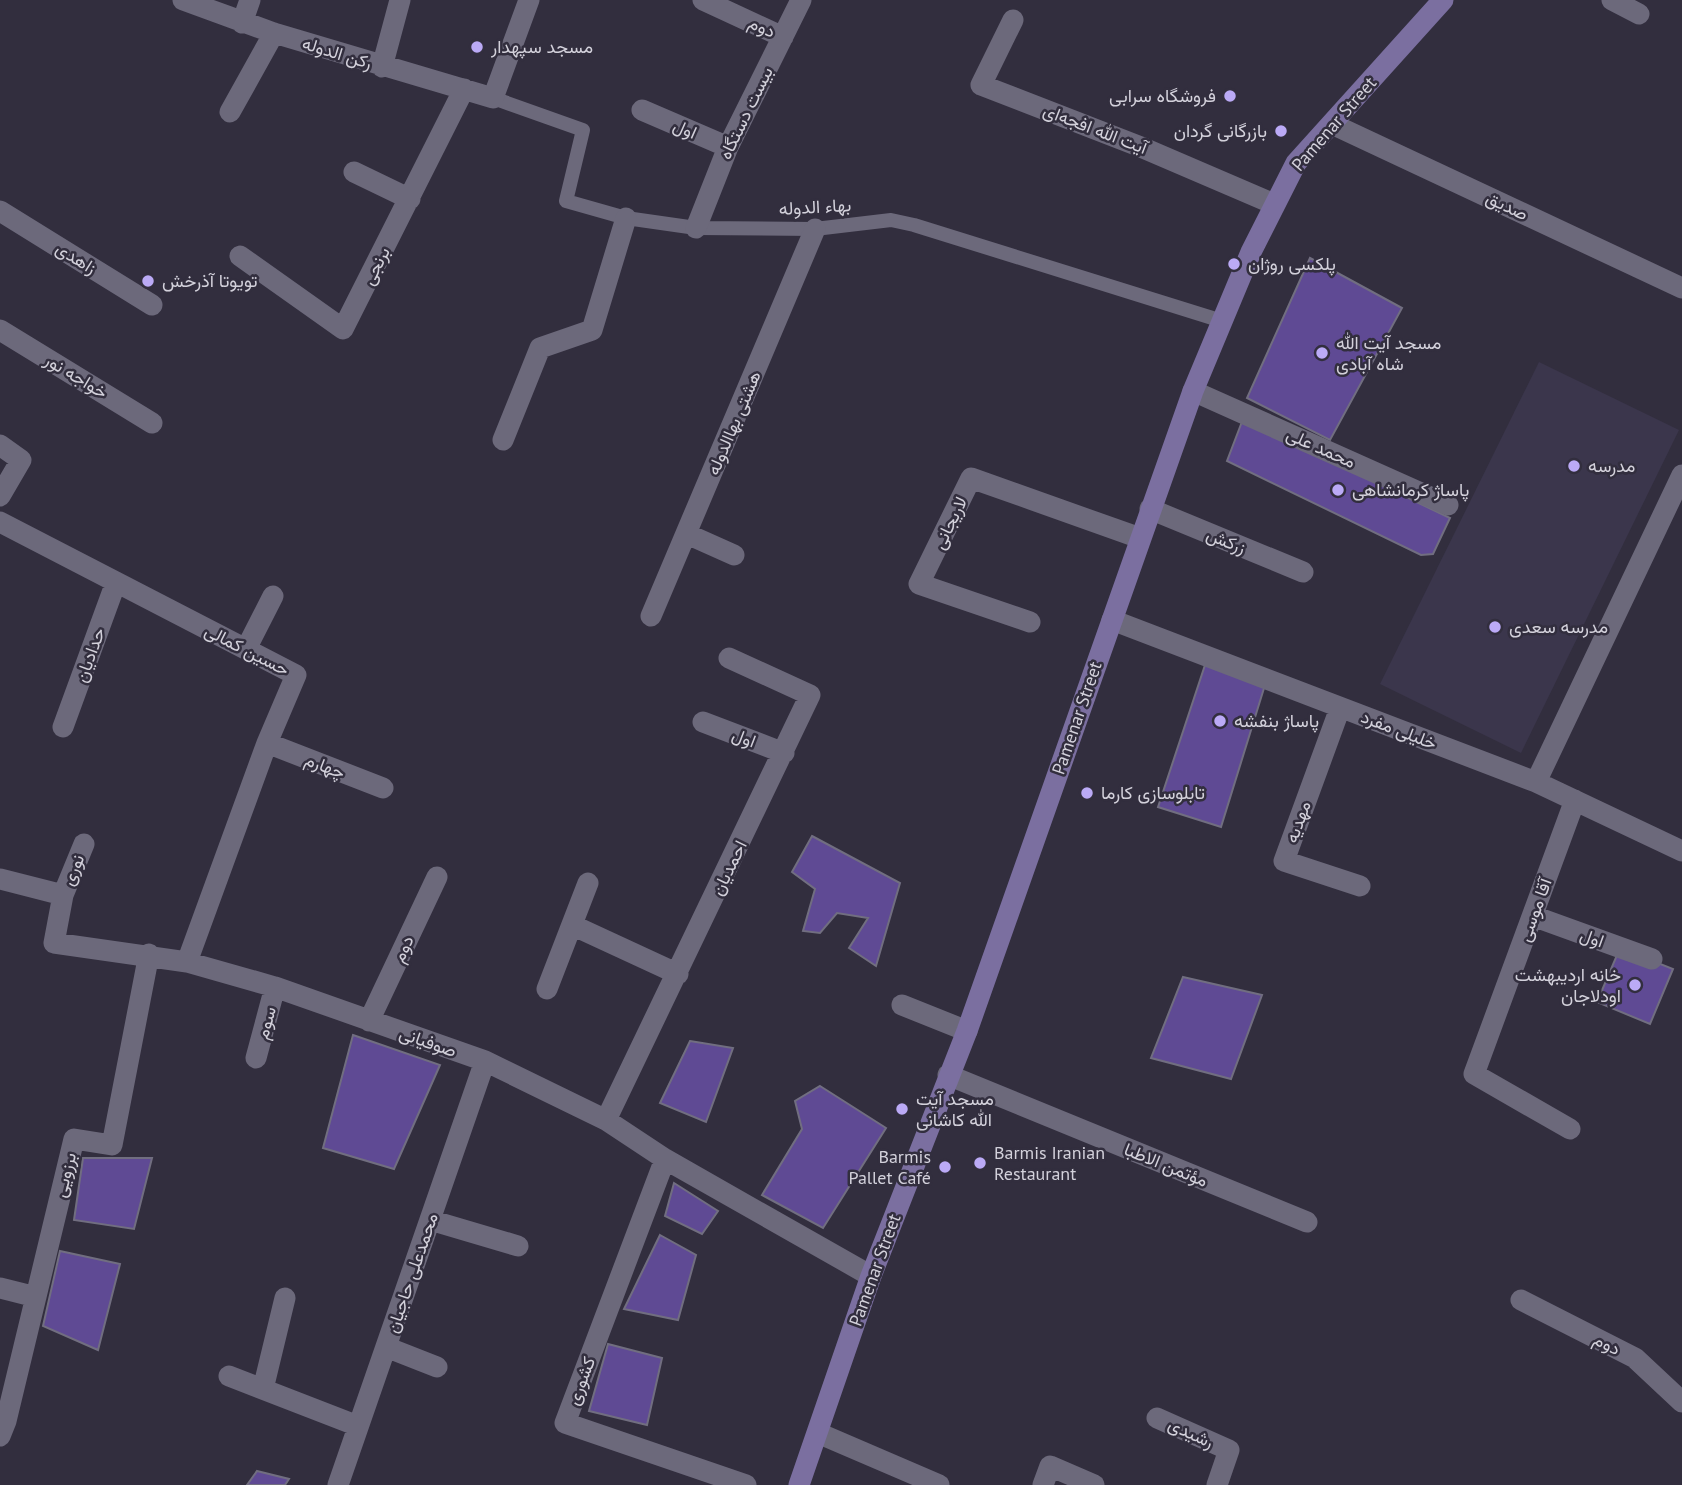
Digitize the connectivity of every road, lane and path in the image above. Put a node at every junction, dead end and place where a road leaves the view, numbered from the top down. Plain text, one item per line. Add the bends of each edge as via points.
1 (183, 0) edge
2 (250, 0) edge
3 (400, 0) edge
4 (529, 0) edge
5 (703, 0) edge
6 (801, 0) edge
7 (1443, 0) edge
8 (1612, 0) edge
9 (1639, 14) dead end
10 (1013, 20) dead end
11 (242, 23) junction
12 (274, 33) junction
13 (783, 37) junction
14 (382, 67) junction
15 (464, 89) junction
16 (493, 98) junction
17 (642, 110) dead end
18 (230, 112) dead end
19 (1332, 124) junction
20 (728, 148) junction
21 (354, 172) dead end
22 (410, 199) junction
23 (1274, 204) junction
24 (0, 211) edge
25 (626, 218) junction
26 (696, 228) junction
27 (815, 229) junction
28 (240, 256) dead end
29 (1682, 288) edge
30 (152, 305) dead end
31 (1222, 321) junction
32 (0, 330) edge
33 (1193, 391) junction
34 (152, 423) dead end
35 (503, 440) dead end
36 (0, 445) edge
37 (1682, 475) edge
38 (0, 496) edge
39 (1448, 505) dead end
40 (1150, 509) junction
41 (0, 522) edge
42 (687, 534) junction
43 (1140, 538) junction
44 (734, 555) dead end
45 (1303, 572) dead end
46 (116, 582) junction
47 (273, 596) dead end
48 (651, 615) dead end
49 (1111, 620) junction
50 (1030, 622) dead end
51 (246, 649) junction
52 (729, 658) dead end
53 (1339, 708) junction
54 (703, 722) dead end
55 (63, 727) dead end
56 (267, 743) junction
57 (784, 753) junction
58 (1536, 782) junction
59 (383, 788) dead end
60 (1575, 800) junction
61 (83, 844) dead end
62 (1682, 851) edge
63 (437, 877) dead end
64 (0, 879) edge
65 (588, 883) dead end
66 (1360, 886) dead end
67 (63, 895) junction
68 (1533, 916) junction
69 (572, 925) junction
70 (149, 954) junction
71 (1652, 960) dead end
72 (187, 962) junction
73 (678, 974) junction
74 (275, 988) junction
75 (547, 989) dead end
76 (902, 1005) dead end
77 (369, 1021) junction
78 (967, 1031) junction
79 (256, 1058) dead end
80 (485, 1061) junction
81 (948, 1075) junction
82 (606, 1120) junction
83 (1570, 1129) dead end
84 (665, 1159) junction
85 (430, 1220) junction
86 (1307, 1222) dead end
87 (518, 1246) dead end
88 (872, 1276) junction
89 (0, 1288) edge
90 (36, 1297) junction
91 (285, 1298) dead end
92 (1521, 1300) dead end
93 (386, 1347) junction
94 (437, 1367) dead end
95 (229, 1376) dead end
96 (263, 1389) junction
97 (1682, 1402) edge
98 (1157, 1418) dead end
99 (2, 1426) edge
100 (359, 1426) junction
101 (818, 1433) junction
102 (338, 1485) edge
103 (746, 1485) edge
104 (799, 1485) edge
105 (939, 1485) edge
106 (1043, 1485) edge
107 (1094, 1485) edge
108 (1217, 1485) edge

1 - 11 street, رکن الدوله
2 - 11 street
3 - 14 street
4 - 16 street
5 - 13 street, دوم
6 - 13 street, بیست دستگاه
7 - 19 street, Pamenar Street
8 - 9 street
10 - 23 street, آیت الله افجه‌ای via 981,85
11 - 12 street, رکن الدوله
12 - 14 street, رکن الدوله
12 - 18 street
13 - 20 street, بیست دستگاه
14 - 15 street, رکن الدوله
15 - 16 street, رکن الدوله
15 - 22 street, برنجی
16 - 25 lane, بهاء الدوله via 583,130 566,201
17 - 20 street, اول
19 - 23 street, Pamenar Street via 1296,163
19 - 29 street, صدیق
20 - 26 street, بیست دستگاه
21 - 22 street
22 - 28 street, برنجی via 343,329
23 - 31 street, Pamenar Street
24 - 30 street, زاهدی
25 - 26 lane, بهاء الدوله
25 - 35 street via 592,330 540,348
26 - 27 lane, بهاء الدوله
27 - 31 lane, بهاء الدوله via 891,220 914,225
27 - 42 street, هشتی بهاالدوله
31 - 33 street, Pamenar Street
32 - 34 street, خواجه نور
33 - 39 street, محمد علی
33 - 40 street, Pamenar Street
36 - 38 street via 21,460
37 - 58 street
40 - 43 street, Pamenar Street
40 - 45 street, زرکش
41 - 46 street, حسین کمالی
42 - 44 street
42 - 48 street, هشتی بهاالدوله
43 - 49 street, Pamenar Street
43 - 50 street, لاریجانی via 971,478 919,584
46 - 51 street, حسین کمالی
46 - 55 street, حدادیان
47 - 51 street
49 - 53 street, خلیلی مفرد
49 - 78 street, Pamenar Street
51 - 56 street, حسین کمالی via 296,675
52 - 57 street, احمدیان via 810,695
53 - 58 street, خلیلی مفرد
53 - 66 street, مهدیه via 1284,861
54 - 57 street, اول
56 - 59 street, چهارم
56 - 72 street, حسین کمالی
57 - 73 street, احمدیان
58 - 60 street, خلیلی مفرد
60 - 62 street, خلیلی مفرد
60 - 68 street, آقا موسی
61 - 67 street, نوری
63 - 77 street, دوم
64 - 67 street
65 - 69 street
67 - 70 street, صوفیانی via 54,943
68 - 71 street, اول
68 - 83 street, آقا موسی via 1474,1074
69 - 73 street
69 - 75 street
70 - 72 street, صوفیانی
70 - 90 street, برزویی via 112,1145 74,1139
72 - 74 street, صوفیانی
73 - 82 street, احمدیان
74 - 77 street, صوفیانی
74 - 79 street, سوم
76 - 78 street
77 - 80 street, صوفیانی
78 - 81 street, Pamenar Street
80 - 82 street, صوفیانی
80 - 85 street, محمدعلی حاجیان
81 - 86 street, مؤتمن الاطبا
81 - 88 street, Pamenar Street
82 - 84 street, صوفیانی
84 - 88 street, صوفیانی
84 - 103 street, کشوری via 565,1423
85 - 87 street
85 - 93 street, محمدعلی حاجیان
88 - 101 street, Pamenar Street
89 - 90 street
90 - 99 street, برزویی
91 - 96 street
92 - 97 street, دوم via 1635,1358
93 - 94 street
93 - 100 street, محمدعلی حاجیان
95 - 96 street
96 - 100 street
98 - 108 street, رشیدی via 1229,1450
100 - 102 street, محمدعلی حاجیان
101 - 104 street, Pamenar Street
101 - 105 street
106 - 107 street via 1050,1466

